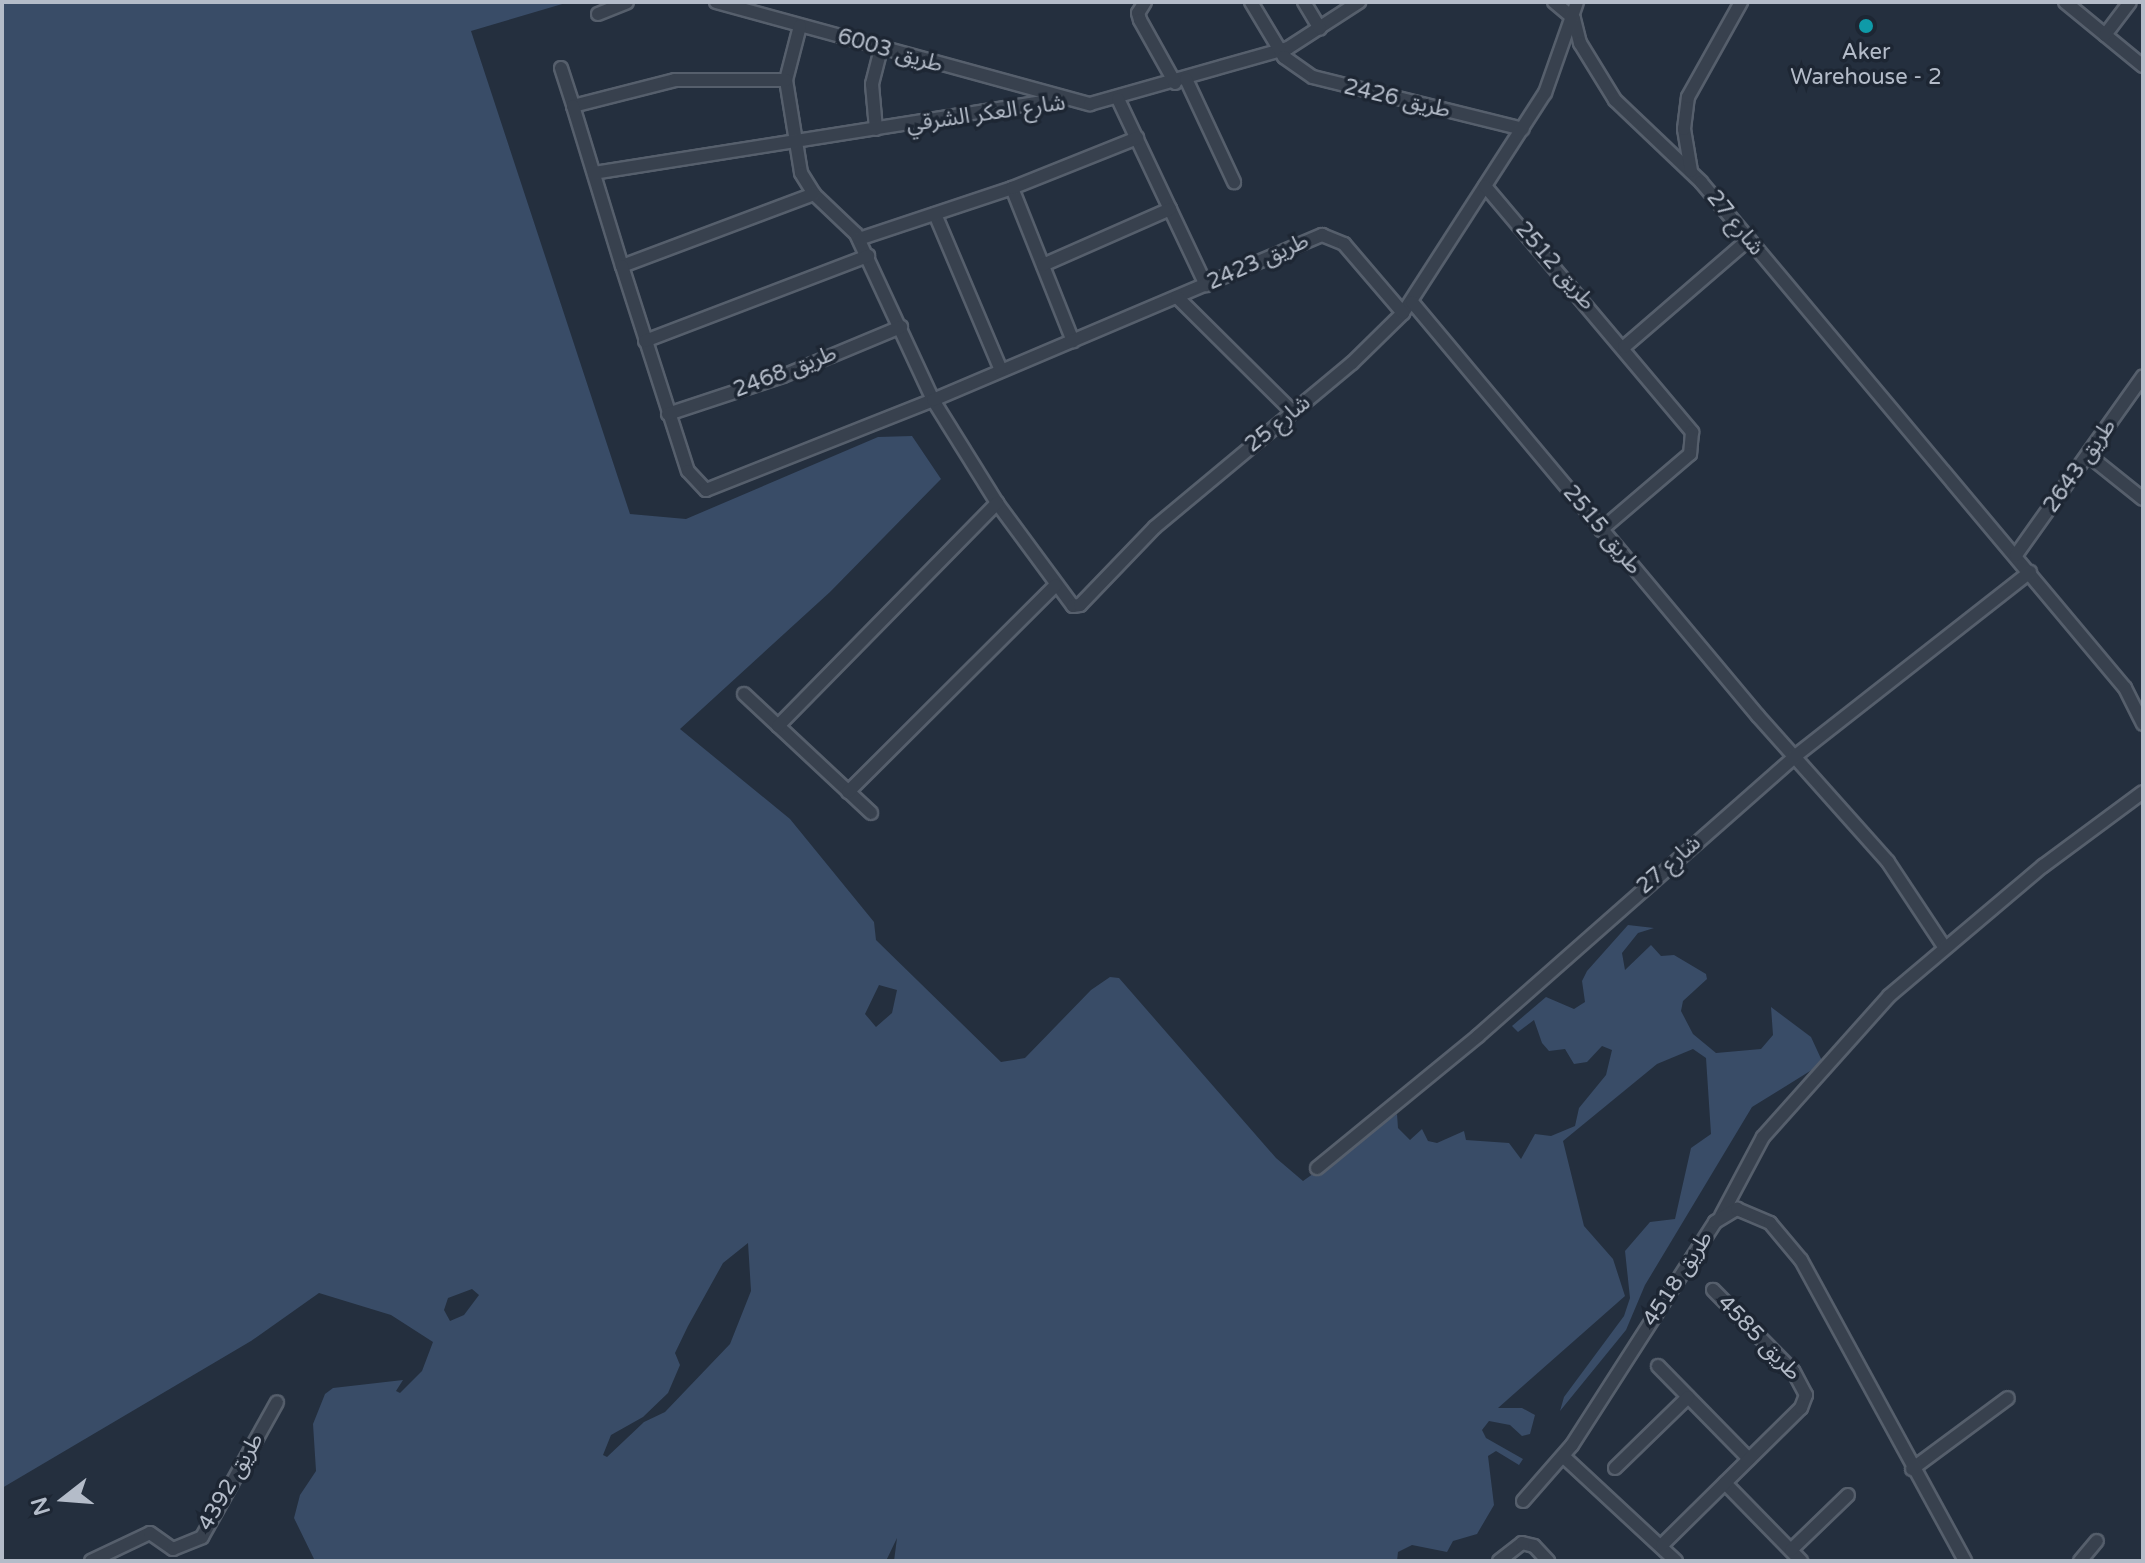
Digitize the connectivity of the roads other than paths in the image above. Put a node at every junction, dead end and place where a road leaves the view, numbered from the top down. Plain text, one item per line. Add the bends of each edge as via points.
1 (627, 2) edge
2 (716, 2) edge
3 (1145, 2) edge
4 (1251, 2) edge
5 (1304, 2) edge
6 (1359, 2) edge
7 (1554, 2) edge
8 (1577, 2) edge
9 (1741, 2) edge
10 (2065, 2) edge
11 (2130, 2) edge
12 (598, 14) dead end
13 (1574, 19) junction
14 (800, 26) junction
15 (1320, 29) junction
16 (2105, 35) junction
17 (882, 45) junction
18 (1279, 51) junction
19 (2143, 66) edge
20 (561, 68) dead end
21 (786, 80) junction
22 (1180, 81) junction
23 (1064, 99) junction
24 (1118, 99) junction
25 (573, 106) junction
26 (876, 129) junction
27 (1523, 129) junction
28 (1137, 138) junction
29 (794, 142) junction
30 (1691, 171) junction
31 (594, 173) junction
32 (1234, 182) dead end
33 (1485, 186) junction
34 (1012, 188) junction
35 (814, 194) junction
36 (1170, 209) junction
37 (935, 214) junction
38 (859, 239) junction
39 (1748, 240) junction
40 (868, 256) junction
41 (1043, 265) junction
42 (622, 266) junction
43 (1206, 285) junction
44 (1177, 297) junction
45 (1412, 302) junction
46 (1403, 313) junction
47 (901, 327) junction
48 (645, 341) junction
49 (1073, 341) junction
50 (1624, 347) junction
51 (1001, 370) junction
52 (2143, 376) edge
53 (933, 400) junction
54 (1293, 412) junction
55 (668, 414) junction
56 (2088, 455) junction
57 (2143, 499) edge
58 (997, 503) junction
59 (1601, 530) junction
60 (2016, 555) junction
61 (2030, 572) junction
62 (1056, 585) junction
63 (744, 694) dead end
64 (2138, 702) edge
65 (2143, 724) edge
66 (778, 726) junction
67 (1794, 757) junction
68 (848, 792) junction
69 (2143, 792) edge
70 (871, 813) dead end
71 (1945, 948) junction
72 (1317, 1168) dead end
73 (1721, 1216) junction
74 (1713, 1290) dead end
75 (1658, 1366) dead end
76 (1688, 1397) junction
77 (2008, 1398) dead end
78 (277, 1402) dead end
79 (1564, 1457) junction
80 (1749, 1459) junction
81 (1615, 1468) dead end
82 (1912, 1469) junction
83 (1725, 1483) junction
84 (1848, 1495) dead end
85 (1523, 1501) dead end
86 (2097, 1541) dead end
87 (1662, 1545) junction
88 (1791, 1550) junction
89 (91, 1561) edge
90 (1499, 1561) edge
91 (1548, 1561) edge
92 (1676, 1561) edge
93 (1801, 1561) edge
94 (1965, 1561) edge
95 (2080, 1561) edge

1 - 12 street
2 - 14 street, طريق 6003
3 - 22 street via 1140,20
4 - 18 street
5 - 15 street
6 - 15 street, شارع العكر الشرقي
7 - 13 street
8 - 13 street, شارع 25
9 - 30 street via 1688,97 1684,129
10 - 16 street
11 - 16 street
13 - 27 street, شارع 25 via 1545,93
13 - 30 street, شارع 27 via 1580,43 1615,100
14 - 17 street, طريق 6003
14 - 21 street
15 - 18 street, شارع العكر الشرقي
16 - 19 street
17 - 23 street, طريق 6003
17 - 26 street via 871,96
18 - 22 street, شارع العكر الشرقي
18 - 27 street, طريق 2426 via 1303,72 1324,81
20 - 25 street
21 - 25 street via 675,80
21 - 29 street
22 - 24 street, شارع العكر الشرقي
22 - 32 street
23 - 24 street, شارع العكر الشرقي via 1090,104
23 - 26 street, شارع العكر الشرقي
24 - 28 street
25 - 31 street
26 - 29 street, شارع العكر الشرقي
27 - 33 street, شارع 25
28 - 34 street
28 - 36 street
29 - 31 street, شارع العكر الشرقي
29 - 35 street via 797,164
30 - 39 street, شارع 27
31 - 42 street
33 - 45 street, شارع 25
33 - 50 street, طريق 2512
34 - 37 street
34 - 41 street
35 - 38 street, شارع 25 via 843,216
35 - 42 street
36 - 41 street
36 - 43 street
37 - 38 street
37 - 51 street
38 - 40 street, شارع 25
39 - 50 street
39 - 60 street, شارع 27
40 - 47 street, شارع 25
40 - 48 street
41 - 49 street
42 - 48 street
43 - 44 street, طريق 2423
43 - 46 street, طريق 2423 via 1322,235 1344,244
44 - 49 street, طريق 2423
44 - 54 street, طريق 2423
45 - 46 street, شارع 25
45 - 59 street, طريق 2515
46 - 54 street, شارع 25
47 - 53 street, شارع 25
47 - 55 street, طريق 2468 via 783,376
48 - 55 street
49 - 51 street, طريق 2423
50 - 59 street, طريق 2512 via 1687,423 1694,449
51 - 53 street, طريق 2423
52 - 56 street, طريق 2643
53 - 55 street, طريق 2423 via 712,491 693,480
53 - 58 street, شارع 25
54 - 62 street, شارع 25 via 1155,527 1080,605 1069,604
56 - 57 street
56 - 60 street, طريق 2643
58 - 62 street, شارع 25
58 - 66 street
59 - 67 street, طريق 2515
60 - 61 street, شارع 27
61 - 64 street, شارع 27
61 - 67 street, شارع 27
62 - 68 street
63 - 66 street
64 - 65 street, شارع 27
66 - 68 street
67 - 71 street, طريق 2515 via 1895,871
67 - 72 street, شارع 27 via 1478,1036
68 - 70 street
69 - 71 street
71 - 73 street via 1889,996 1768,1130
73 - 79 street, طريق 4518
73 - 82 street, طريق 4518 via 1737,1209 1755,1214 1788,1241
74 - 80 street, طريق 4585 via 1805,1387 1801,1408
75 - 76 street
76 - 80 street
76 - 81 street
77 - 82 street
78 - 89 street, طريق 4392 via 202,1537 173,1549 150,1533
79 - 85 street, طريق 4518
79 - 87 street
80 - 83 street, طريق 4585
82 - 94 street, طريق 4518
83 - 87 street, طريق 4585
83 - 88 street
84 - 88 street
86 - 95 street
87 - 92 street
88 - 93 street
90 - 91 street via 1522,1543

